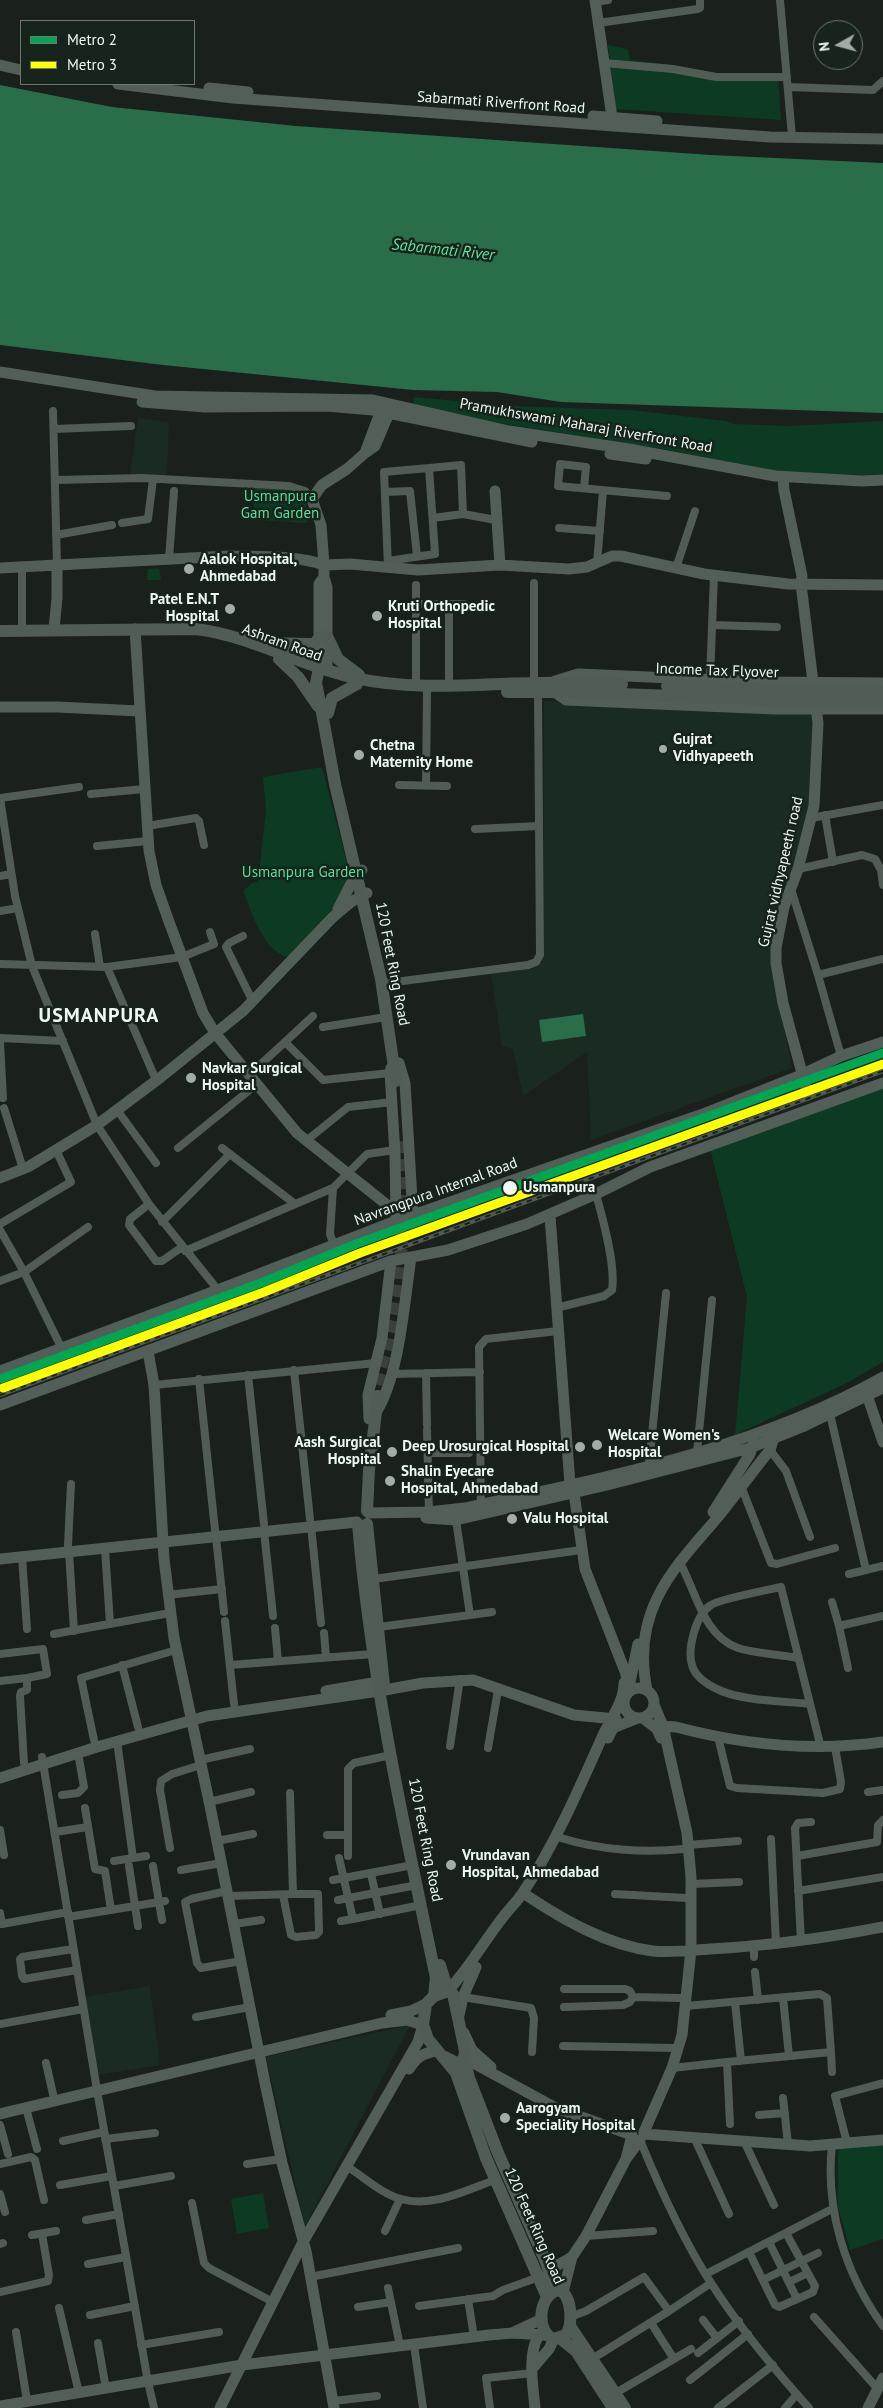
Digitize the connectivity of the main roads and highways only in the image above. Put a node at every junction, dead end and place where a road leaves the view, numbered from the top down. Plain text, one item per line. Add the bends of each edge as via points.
1 (0, 631) edge
2 (135, 632) junction
3 (0, 638) edge
4 (255, 643) junction
5 (279, 659) junction
6 (322, 672) junction
7 (361, 682) junction
8 (536, 687) junction
9 (552, 687) joint
10 (574, 687) junction
11 (883, 692) edge
12 (883, 701) edge
13 (325, 713) junction
14 (364, 894) junction
15 (375, 1399) tunnel mouth
16 (363, 1518) junction
17 (381, 1686) junction
18 (448, 1991) junction
19 (430, 2000) junction
20 (441, 2054) junction
21 (464, 2058) junction
22 (558, 2295) junction
23 (570, 2322) junction
24 (553, 2340) junction
25 (613, 2408) edge
26 (624, 2408) edge

1 - 2 main road, Ashram Road
2 - 3 main road, Ashram Road
2 - 4 main road, Ashram Road via 196,629 220,632
2 - 5 main road, Ashram Road via 219,638
4 - 6 main road, Ashram Road
4 - 7 main road via 314,644 323,637 338,659
5 - 6 main road, Ashram Road
5 - 13 main road via 298,677
6 - 7 main road, Ashram Road
6 - 13 main road, 120 Feet Ring Road
7 - 8 main road, Ashram Road
7 - 8 main road, Ashram Road via 402,690
7 - 13 main road via 332,698
8 - 9 main road, Ashram Road
9 - 10 main road, Income Tax Flyover
10 - 11 main road, Income Tax Flyover, bridge
10 - 12 main road, Income Tax Flyover, bridge via 767,700
13 - 14 main road, 120 Feet Ring Road via 335,784
14 - 14 main road, 120 Feet Ring Road via 387,983 396,1072 381,979
15 - 16 main road, 120 Feet Ring Road
16 - 17 main road, 120 Feet Ring Road via 374,1579
16 - 17 main road, 120 Feet Ring Road via 373,1654
17 - 18 main road, 120 Feet Ring Road
17 - 19 main road, 120 Feet Ring Road via 391,1755 436,1978
18 - 19 main road
18 - 21 main road, 120 Feet Ring Road via 453,1994 460,2021
19 - 20 main road, 120 Feet Ring Road via 423,2025 428,2039
20 - 21 main road via 459,2064
20 - 22 main road, 120 Feet Ring Road via 456,2073 495,2180 540,2277
21 - 22 main road, 120 Feet Ring Road via 509,2181
22 - 23 main road
22 - 24 main road via 542,2319
23 - 24 main road via 566,2335
23 - 26 main road
24 - 25 main road via 576,2352

